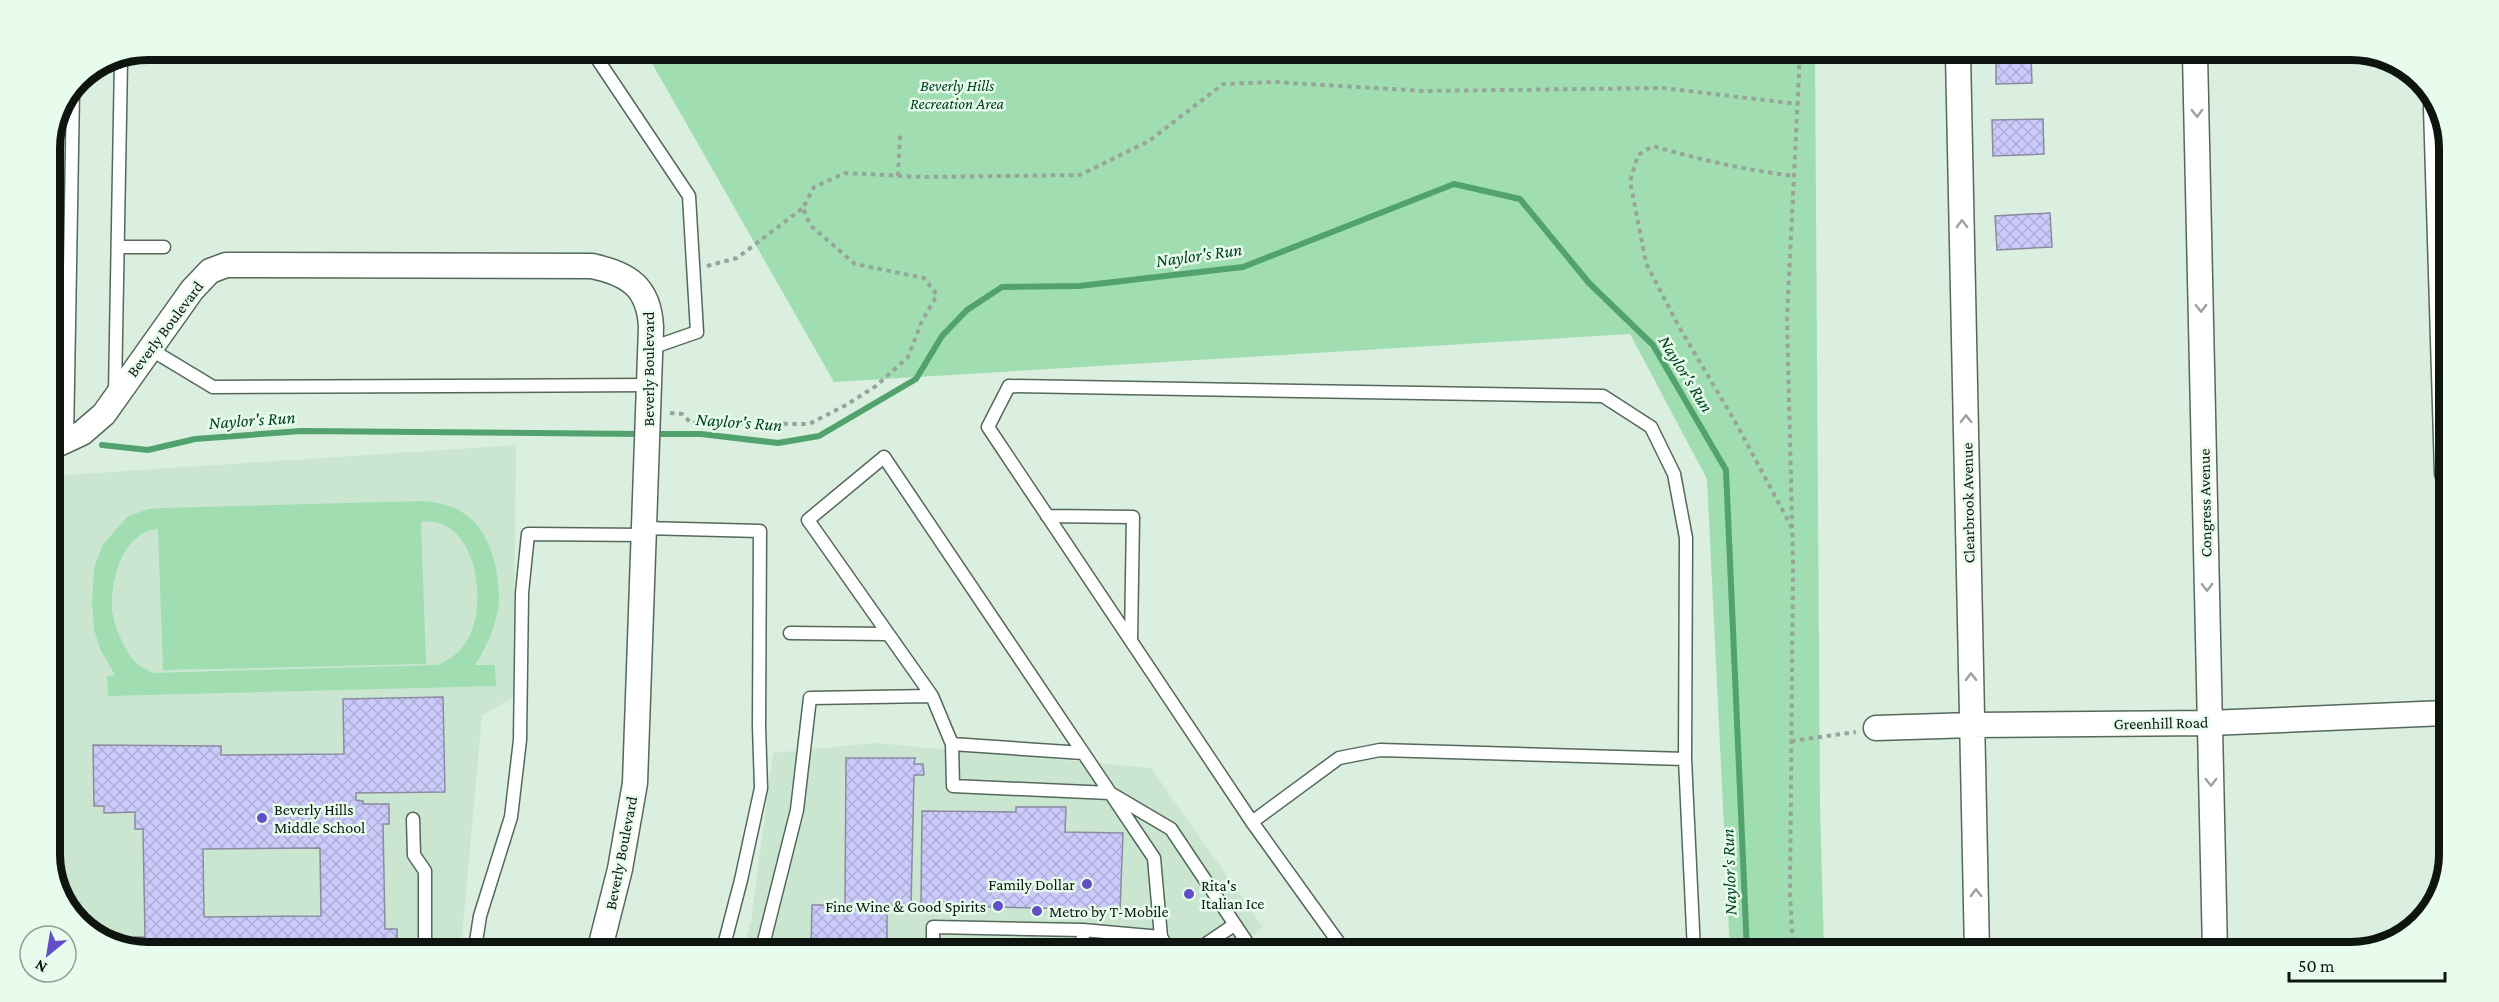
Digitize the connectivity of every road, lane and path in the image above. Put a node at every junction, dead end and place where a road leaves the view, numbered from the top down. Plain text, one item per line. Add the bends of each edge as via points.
1 (598, 60) edge
2 (1800, 60) edge
3 (1958, 60) edge
4 (2195, 60) edge
5 (121, 65) edge
6 (72, 104) edge
7 (1798, 104) junction
8 (2437, 130) edge
9 (900, 135) dead end
10 (898, 176) junction
11 (1794, 176) junction
12 (2439, 207) edge
13 (803, 208) junction
14 (118, 247) junction
15 (164, 247) dead end
16 (693, 269) junction
17 (651, 348) junction
18 (150, 349) junction
19 (649, 385) junction
20 (60, 397) edge
21 (115, 398) junction
22 (682, 414) dead end
23 (60, 443) edge
24 (1047, 516) junction
25 (1792, 529) junction
26 (644, 532) junction
27 (790, 633) dead end
28 (888, 634) junction
29 (1131, 641) junction
30 (932, 696) junction
31 (2439, 712) edge
32 (2210, 723) junction
33 (1972, 725) junction
34 (1876, 729) joint
35 (1791, 741) junction
36 (952, 744) junction
37 (1083, 753) junction
38 (1685, 759) junction
39 (1110, 793) junction
40 (412, 819) dead end
41 (1252, 822) junction
42 (1234, 925) junction
43 (1083, 930) junction
44 (1161, 936) junction
45 (424, 942) edge
46 (476, 942) edge
47 (602, 942) edge
48 (725, 942) edge
49 (764, 942) edge
50 (933, 942) edge
51 (1082, 942) edge
52 (1164, 942) edge
53 (1209, 942) edge
54 (1246, 942) edge
55 (1338, 942) edge
56 (1694, 942) edge
57 (1793, 942) edge
58 (1977, 942) edge
59 (2216, 942) edge

1 - 16 lane via 689,196
2 - 7 path
33 -> 3 street, Clearbrook Avenue
4 -> 32 street, Congress Avenue
5 - 14 lane
6 - 20 lane
7 - 10 path via 1663,88 1425,91 1274,82 1223,84 1149,141 1080,175
7 - 11 path
8 - 12 street
9 - 10 path
10 - 13 path via 845,173 814,187
11 - 25 path via 1787,318
11 - 25 path via 1703,160 1653,146 1638,155 1630,181 1646,263
13 - 16 path via 737,258
13 - 22 path via 810,225 855,264 924,278 937,296 908,357 876,386 808,424 691,423
14 - 15 lane
14 - 21 lane
16 - 17 lane via 697,332
17 - 18 street, Beverly Boulevard via 651,310 645,294 614,270 592,266 248,264 226,265 210,271
17 - 19 street, Beverly Boulevard
18 - 19 lane via 213,387
18 - 21 street, Beverly Boulevard
19 - 26 street, Beverly Boulevard
21 - 23 street, Beverly Boulevard via 82,433
24 - 29 lane
24 - 29 lane via 1133,517
24 - 38 lane via 988,427 1009,386 1603,396 1651,427 1674,474 1686,538
25 - 35 path
26 - 46 lane via 528,534 522,593 520,740 511,817 480,916
26 - 47 street, Beverly Boulevard via 635,783 620,869
26 - 48 lane via 760,531 761,788
27 - 28 lane
28 - 30 lane
28 - 37 lane via 808,520 884,457
29 - 41 lane
30 - 36 lane
30 - 49 lane via 810,698 797,810
31 - 32 street, Greenhill Road
32 - 33 street, Greenhill Road
32 -> 59 street, Congress Avenue
33 - 34 street, Greenhill Road
58 -> 33 street, Clearbrook Avenue
34 - 35 path
35 - 57 path
36 - 37 lane
36 - 39 lane via 954,786
37 - 39 lane
38 - 41 lane via 1380,750 1339,758
38 - 56 lane
39 - 42 lane via 1172,829
39 - 44 lane via 1154,858
40 - 45 lane via 414,855 425,871
41 - 55 lane
42 - 53 lane
42 - 54 lane
43 - 44 lane
43 - 50 lane via 933,927
43 - 51 lane
44 - 52 lane

